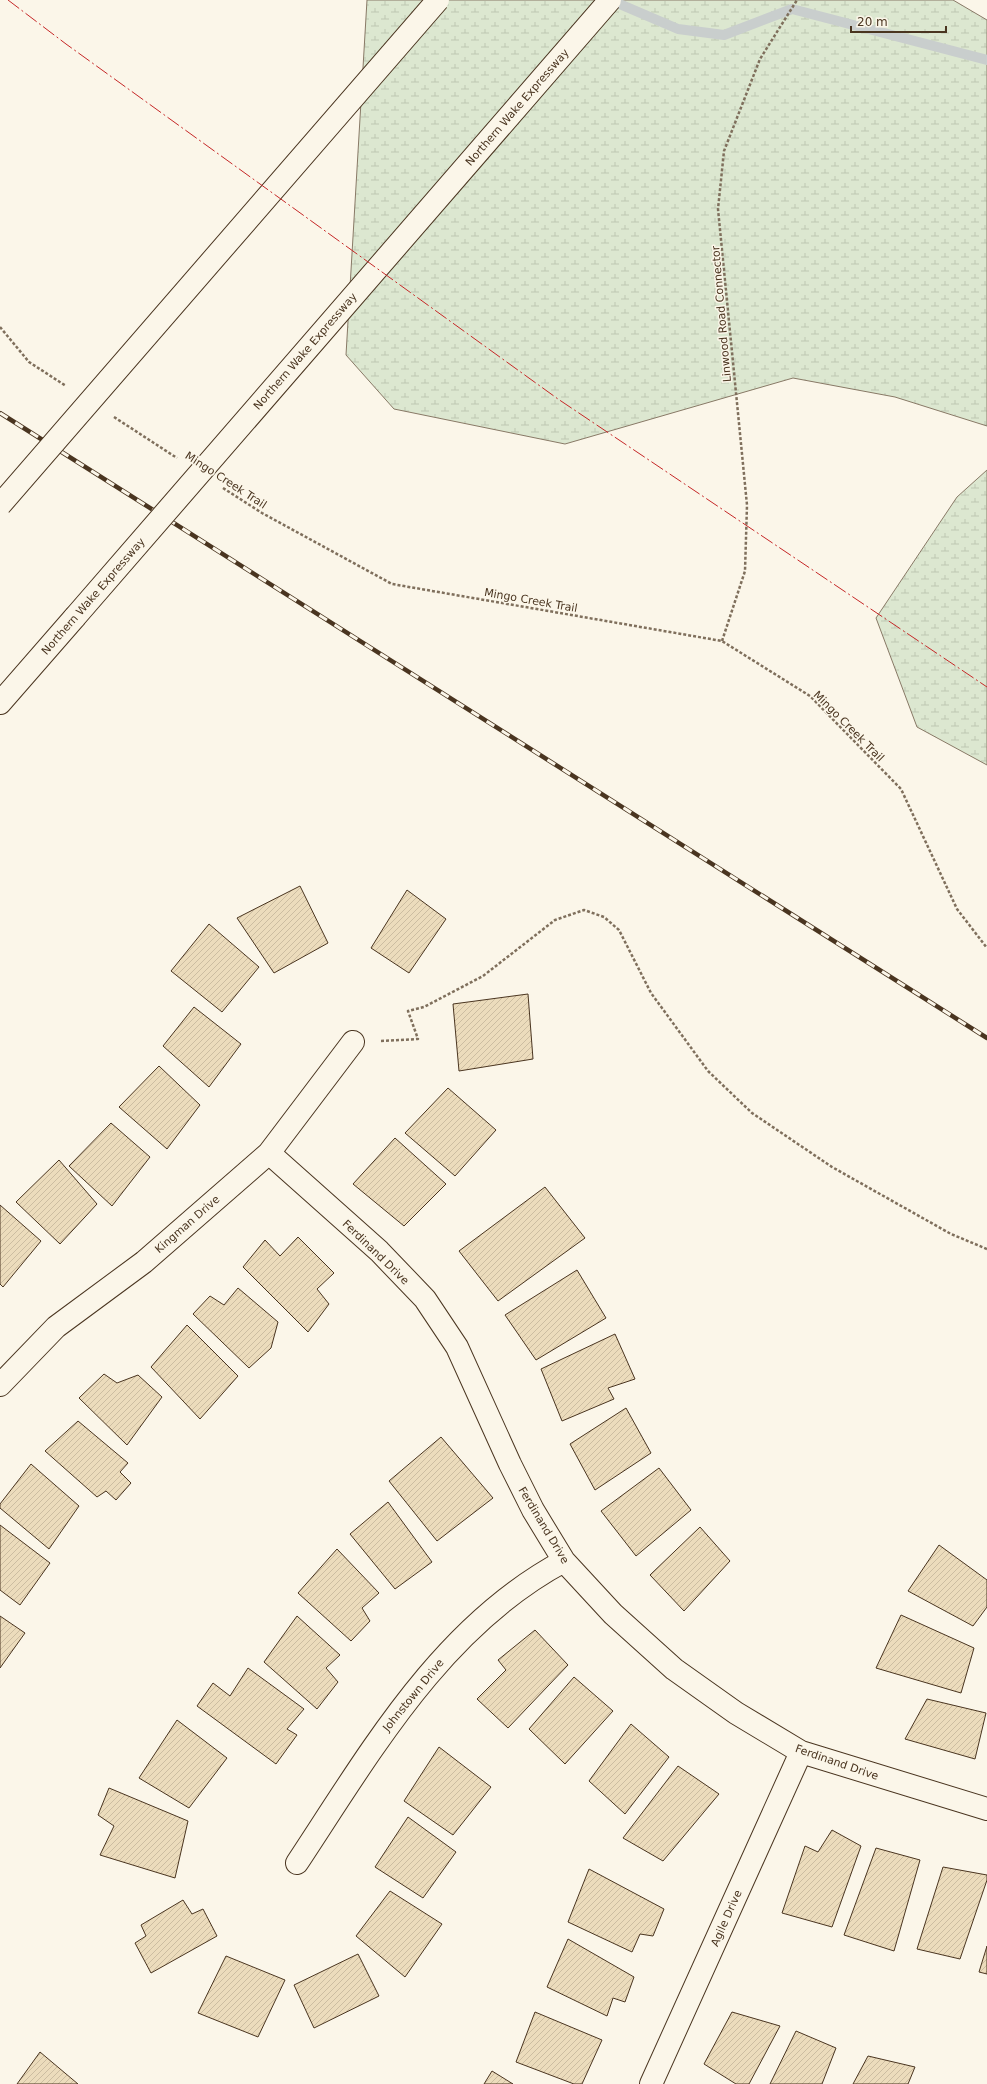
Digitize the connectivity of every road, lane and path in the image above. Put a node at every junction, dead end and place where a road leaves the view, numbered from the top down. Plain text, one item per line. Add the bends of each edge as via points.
1 (438, 0) edge
2 (610, 0) edge
3 (797, 0) edge
4 (0, 327) edge
5 (69, 388) dead end
6 (109, 414) dead end
7 (182, 462) dead end
8 (222, 488) dead end
9 (0, 505) edge
10 (722, 641) junction
11 (0, 703) edge
12 (987, 948) edge
13 (353, 1042) joint
14 (269, 1153) junction
15 (987, 1249) edge
16 (0, 1386) edge
17 (564, 1561) junction
18 (801, 1752) junction
19 (987, 1809) edge
20 (298, 1863) dead end
21 (652, 2084) edge

1 - 9 main road, bridge
2 - 11 main road, Northern Wake Expressway, bridge
3 - 10 path, Linwood Road Connector via 760,59 724,152 718,209 747,504 745,571
4 - 5 path via 30,362
6 - 7 path, Mingo Creek Trail
8 - 10 path, Mingo Creek Trail via 262,513 392,584
10 - 12 path, Mingo Creek Trail via 810,696 901,789 957,909
13 - 14 main road, Kingman Drive
13 - 15 path via 418,1040 408,1012 424,1007 482,976 555,920 584,910 604,917 619,930 650,993 708,1071 752,1113 832,1167 951,1234
14 - 16 main road, Kingman Drive via 144,1262 56,1327
14 - 17 main road, Ferdinand Drive via 379,1251 425,1299 457,1347 516,1477
17 - 18 main road, Ferdinand Drive via 613,1614 674,1669 736,1713
17 - 20 main road, Johnstown Drive via 536,1576 499,1605 445,1655 382,1734
18 - 19 main road, Ferdinand Drive
18 - 21 main road, Agile Drive

